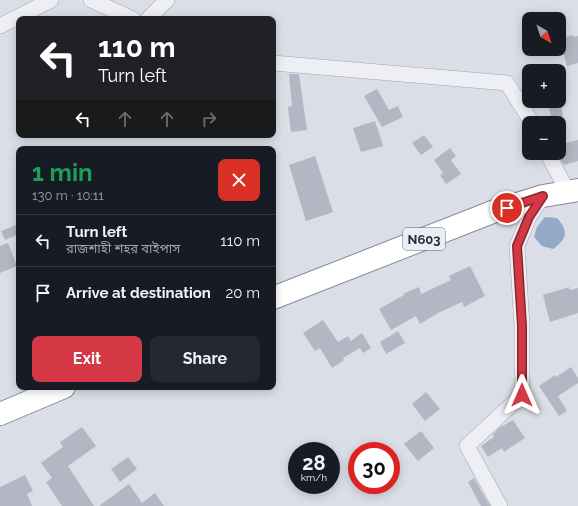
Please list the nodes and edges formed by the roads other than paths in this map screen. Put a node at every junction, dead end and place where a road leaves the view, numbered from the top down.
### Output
1 (51, 0) edge
2 (91, 0) edge
3 (167, 0) edge
4 (20, 16) edge
5 (126, 16) edge
6 (151, 16) edge
7 (16, 18) edge
8 (0, 26) edge
9 (276, 63) edge
10 (528, 116) edge
11 (552, 160) edge
12 (573, 191) edge
13 (543, 196) junction
14 (276, 297) edge
15 (56, 390) edge
16 (1, 411) edge
17 (500, 506) edge

1 - 4 street
2 - 5 street
3 - 6 street
7 - 8 street
9 - 10 street
11 - 12 street
12 - 13 highway, N603
13 - 14 highway, N603
13 - 17 street
15 - 16 highway

